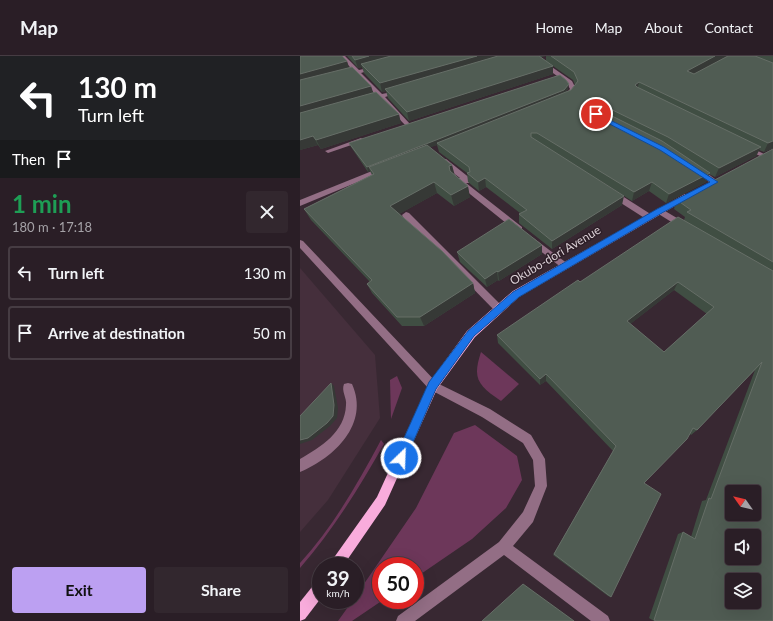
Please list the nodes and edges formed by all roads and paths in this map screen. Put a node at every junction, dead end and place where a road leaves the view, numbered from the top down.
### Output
1 (342, 56) edge
2 (532, 56) edge
3 (547, 58) dead end
4 (539, 61) junction
5 (379, 66) edge
6 (356, 72) junction
7 (560, 76) junction
8 (335, 78) edge
9 (553, 78) edge
10 (410, 88) edge
11 (380, 97) junction
12 (559, 100) edge
13 (366, 101) edge
14 (401, 127) edge
15 (372, 137) edge
16 (740, 144) edge
17 (328, 151) dead end
18 (773, 151) edge
19 (437, 156) edge
20 (764, 156) junction
21 (687, 164) edge
22 (750, 164) edge
23 (395, 165) edge
24 (456, 179) edge
25 (715, 182) edge
26 (606, 190) edge
27 (694, 193) edge
28 (300, 203) edge
29 (498, 204) dead end
30 (660, 211) junction
31 (406, 215) dead end
32 (649, 217) junction
33 (693, 232) edge
34 (300, 243) edge
35 (565, 266) junction
36 (499, 310) junction
37 (433, 386) junction
38 (348, 388) dead end
39 (300, 466) edge
40 (504, 547) junction
41 (342, 557) edge
42 (312, 598) edge
43 (300, 614) edge
44 (403, 621) edge
45 (603, 621) edge

1 - 6 street
2 - 4 street
3 - 4 street
4 - 7 street
5 - 6 street
6 - 8 street
6 - 11 street
7 - 9 street
7 - 12 street
10 - 11 street
11 - 13 street
11 - 14 street
15 - 17 street
16 - 20 street
18 - 20 main road
19 - 29 street
20 - 22 main road
21 - 25 street
23 - 28 street
24 - 35 street
26 - 32 street
27 - 30 main road, Okubo-dori Avenue
30 - 32 main road, Okubo-dori Avenue
30 - 33 street
31 - 36 street
32 - 35 main road, Okubo-dori Avenue
34 - 37 street
35 - 36 main road, Okubo-dori Avenue
36 - 37 main road, Okubo-dori Avenue
37 - 40 street
37 - 41 main road, Okubo-dori Avenue
38 - 39 street
40 - 44 street
40 - 45 street
42 - 43 main road

